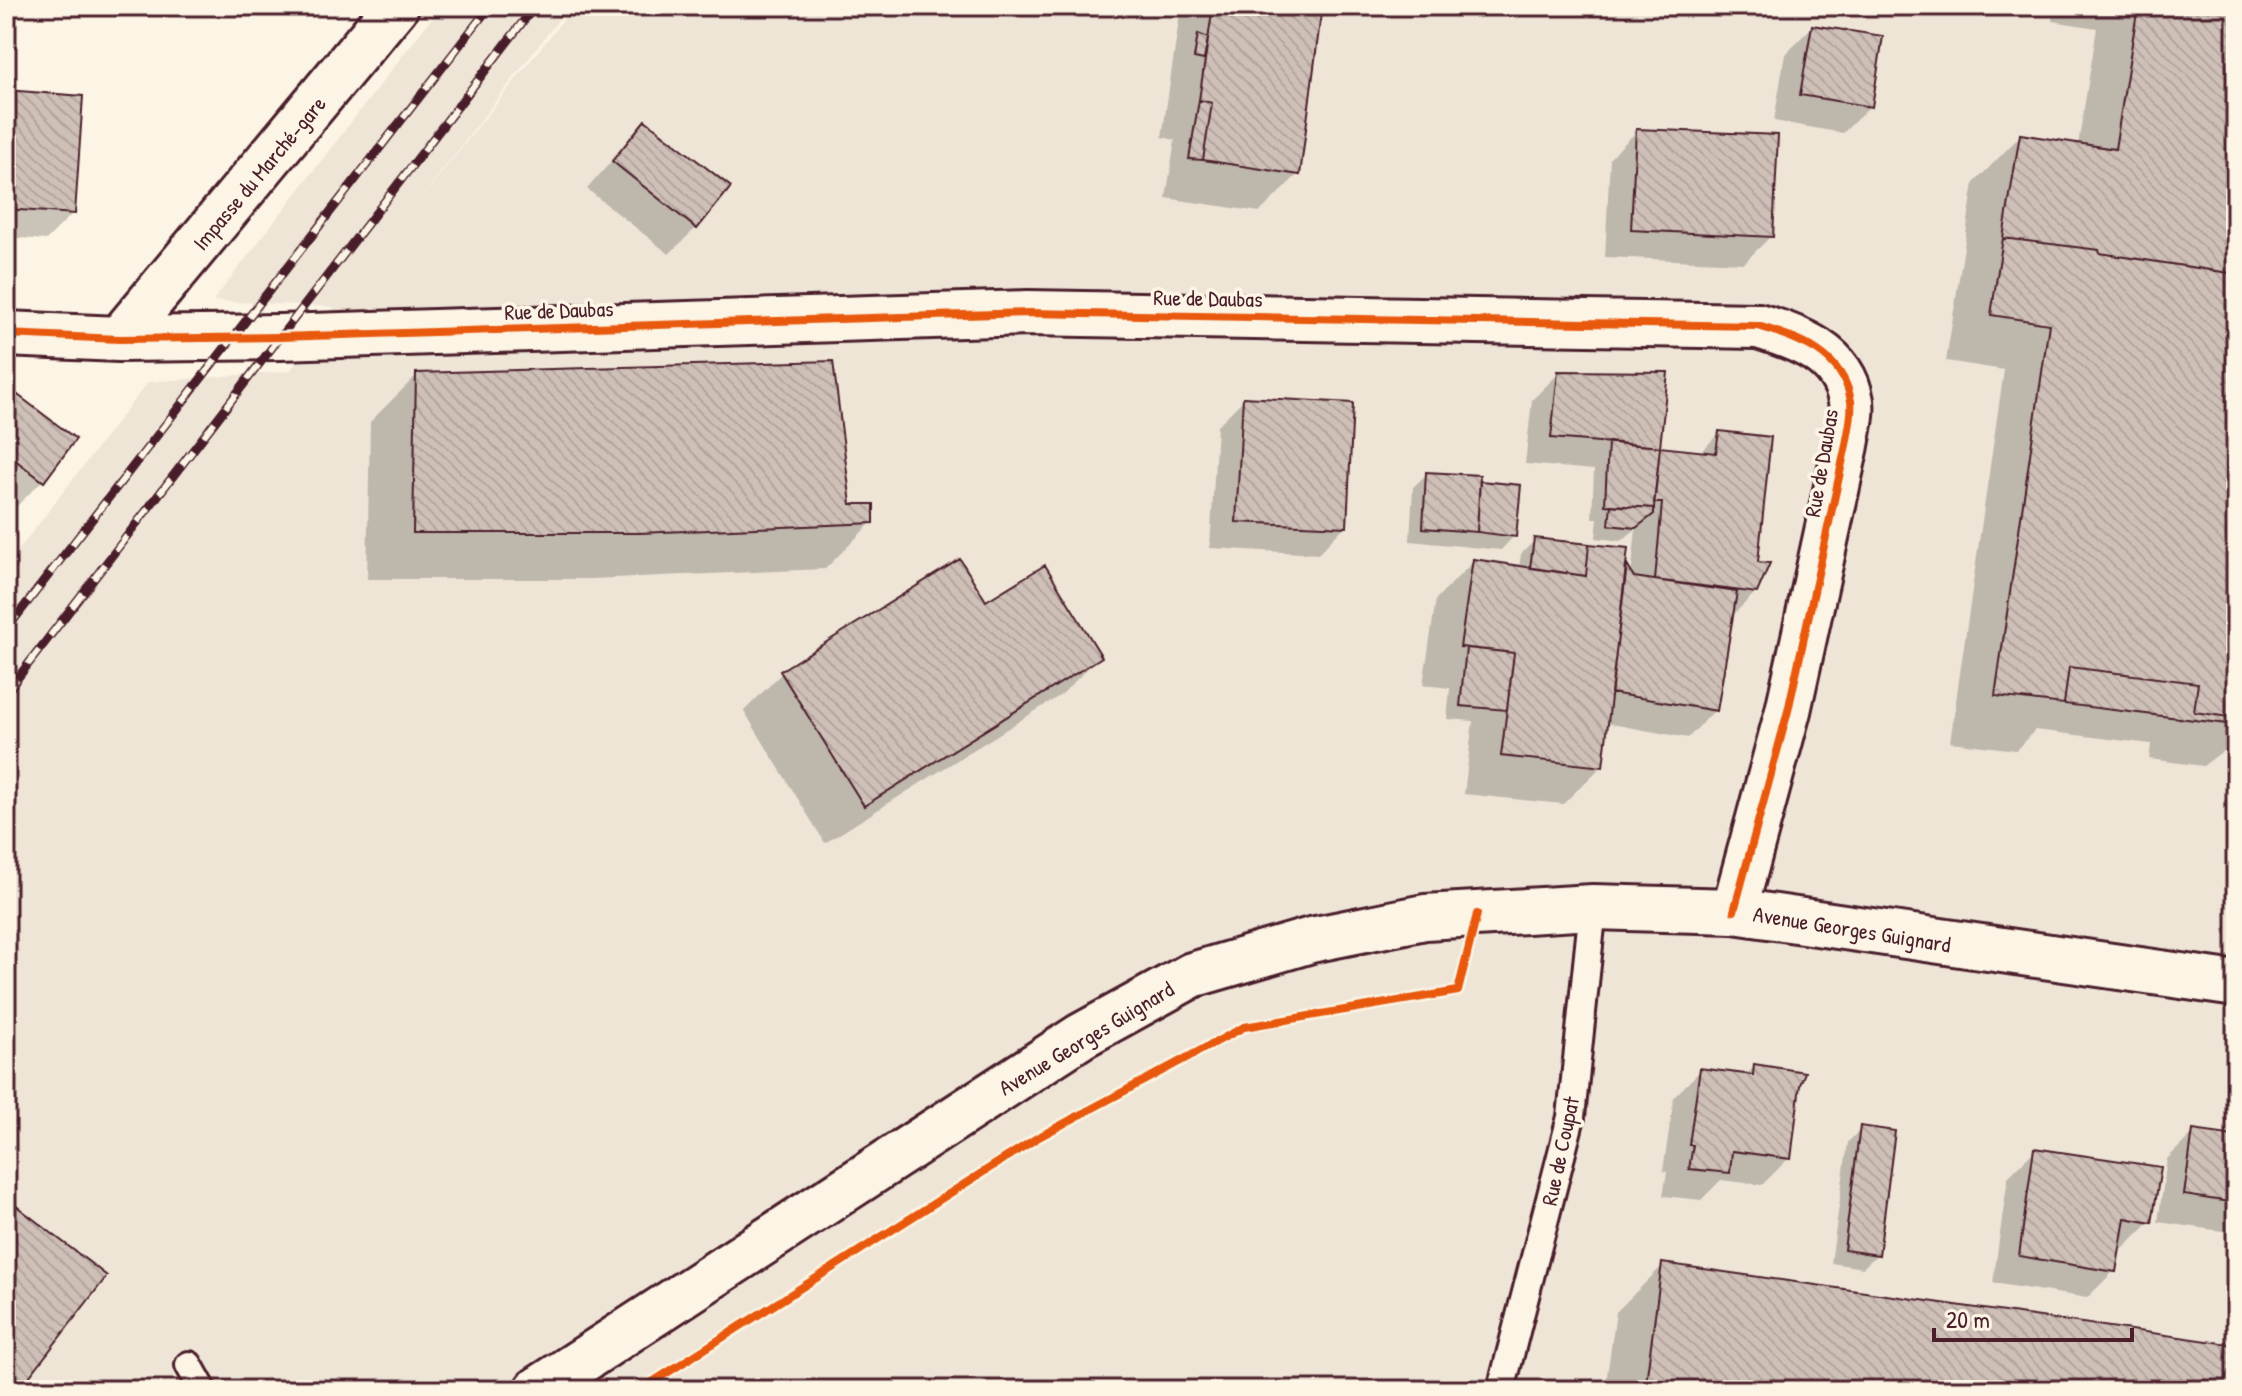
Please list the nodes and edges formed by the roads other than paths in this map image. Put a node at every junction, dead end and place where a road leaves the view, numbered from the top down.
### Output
1 (396, 6) edge
2 (6, 334) edge
3 (119, 339) junction
4 (1593, 907) junction
5 (1734, 911) junction
6 (2236, 984) edge
7 (189, 1365) dead end
8 (203, 1390) edge
9 (537, 1390) edge
10 (1501, 1390) edge

1 - 3 street, Impasse du Marché-gare
2 - 3 street, Rue de Daubas
3 - 5 street, Rue de Daubas
4 - 5 street, Avenue Georges Guignard
4 - 9 street, Avenue Georges Guignard
4 - 10 lane, Rue de Coupat
5 - 6 street, Avenue Georges Guignard
7 - 8 lane

